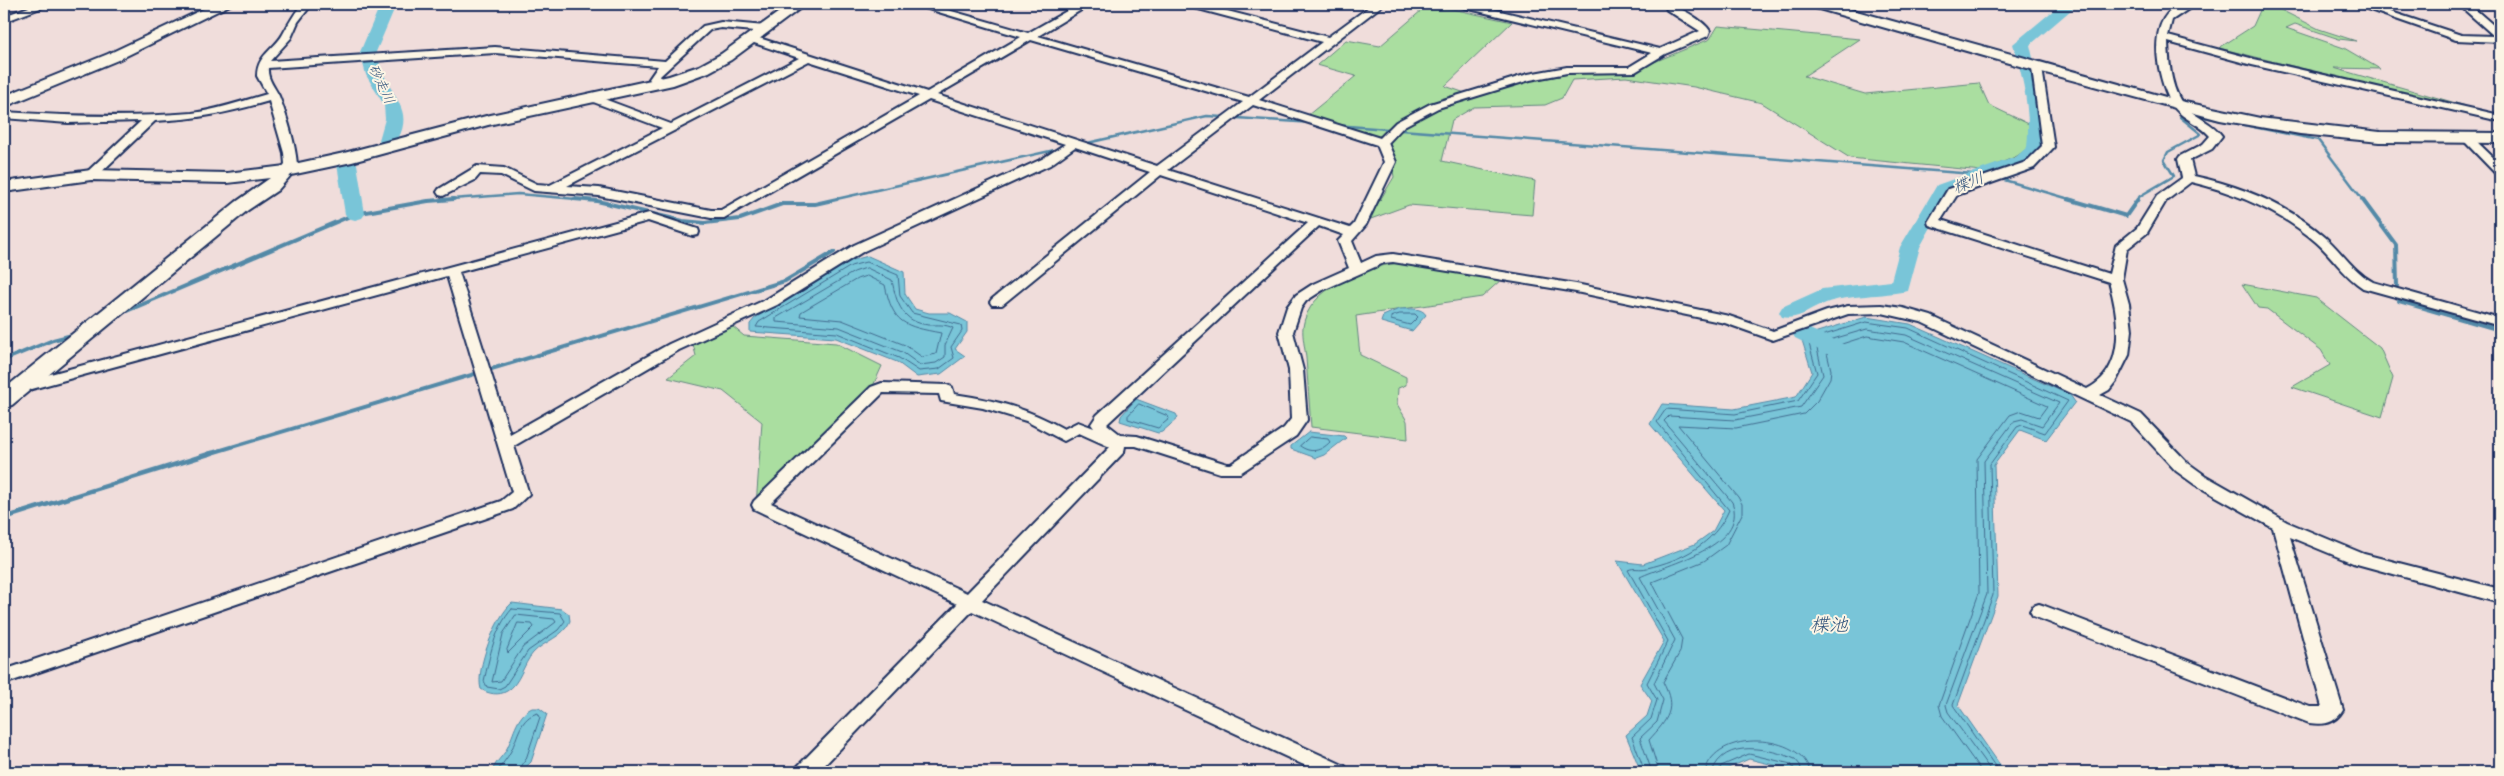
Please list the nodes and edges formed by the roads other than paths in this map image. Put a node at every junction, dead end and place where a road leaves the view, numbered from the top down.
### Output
1 (46, 4) edge
2 (225, 4) edge
3 (308, 4) edge
4 (799, 4) edge
5 (916, 4) edge
6 (1086, 4) edge
7 (1190, 4) edge
8 (1379, 4) edge
9 (1460, 4) edge
10 (1669, 4) edge
11 (1817, 4) edge
12 (2191, 4) edge
13 (2358, 4) edge
14 (2463, 4) edge
15 (4, 18) edge
16 (765, 29) junction
17 (1030, 36) junction
18 (2500, 37) edge
19 (2163, 38) junction
20 (752, 39) junction
21 (1330, 41) junction
22 (1661, 52) junction
23 (810, 57) junction
24 (667, 64) junction
25 (264, 65) junction
26 (2035, 67) junction
27 (659, 84) junction
28 (273, 96) junction
29 (928, 96) junction
30 (592, 98) junction
31 (1251, 101) junction
32 (4, 102) edge
33 (2179, 106) junction
34 (4, 115) edge
35 (152, 117) junction
36 (2500, 118) edge
37 (672, 128) junction
38 (2500, 138) edge
39 (2469, 140) junction
40 (1074, 143) junction
41 (1382, 143) junction
42 (1160, 170) junction
43 (285, 171) junction
44 (2500, 171) edge
45 (91, 175) junction
46 (2188, 178) junction
47 (4, 187) edge
48 (552, 189) junction
49 (443, 192) dead end
50 (1316, 222) junction
51 (693, 232) dead end
52 (1352, 233) junction
53 (452, 270) junction
54 (1357, 271) junction
55 (2115, 279) junction
56 (997, 302) dead end
57 (2500, 322) edge
58 (23, 383) junction
59 (2090, 394) junction
60 (4, 400) edge
61 (1116, 439) junction
62 (507, 443) junction
63 (2281, 526) junction
64 (2500, 596) edge
65 (970, 602) junction
66 (2039, 611) dead end
67 (4, 677) edge
68 (805, 772) edge
69 (1338, 772) edge

1 - 15 street
2 - 32 street
3 - 25 street
4 - 16 street
5 - 17 street
6 - 17 street
7 - 21 street
8 - 21 street
9 - 22 street
10 - 22 street
11 - 26 street
12 - 19 street
13 - 18 street
14 - 18 street
16 - 20 street
16 - 24 street
17 - 29 street
17 - 31 street
19 - 33 street
19 - 36 street
20 - 23 street
20 - 27 street
21 - 31 street
22 - 41 street
23 - 29 street
23 - 37 street
24 - 25 street
24 - 27 street
25 - 28 street
26 - 33 street
26 - 55 street
27 - 30 street
28 - 35 street
28 - 43 street
29 - 40 street
29 - 48 street
30 - 37 street
30 - 43 street
31 - 41 street
31 - 42 street
33 - 39 street
33 - 46 street
34 - 35 street
35 - 45 street
37 - 48 street
38 - 39 street
39 - 44 street
40 - 42 street
40 - 62 street
41 - 52 street
42 - 50 street
42 - 56 street
43 - 45 street
43 - 58 street
45 - 47 street
46 - 55 street
46 - 57 street
48 - 49 street
50 - 52 street
50 - 61 street
51 - 53 street
52 - 54 street
53 - 58 street
53 - 62 street
54 - 59 street
54 - 61 street
55 - 59 street
58 - 60 street
59 - 63 street
61 - 65 street
61 - 65 street
62 - 67 street
63 - 64 street
63 - 66 street
65 - 68 street
65 - 69 street

